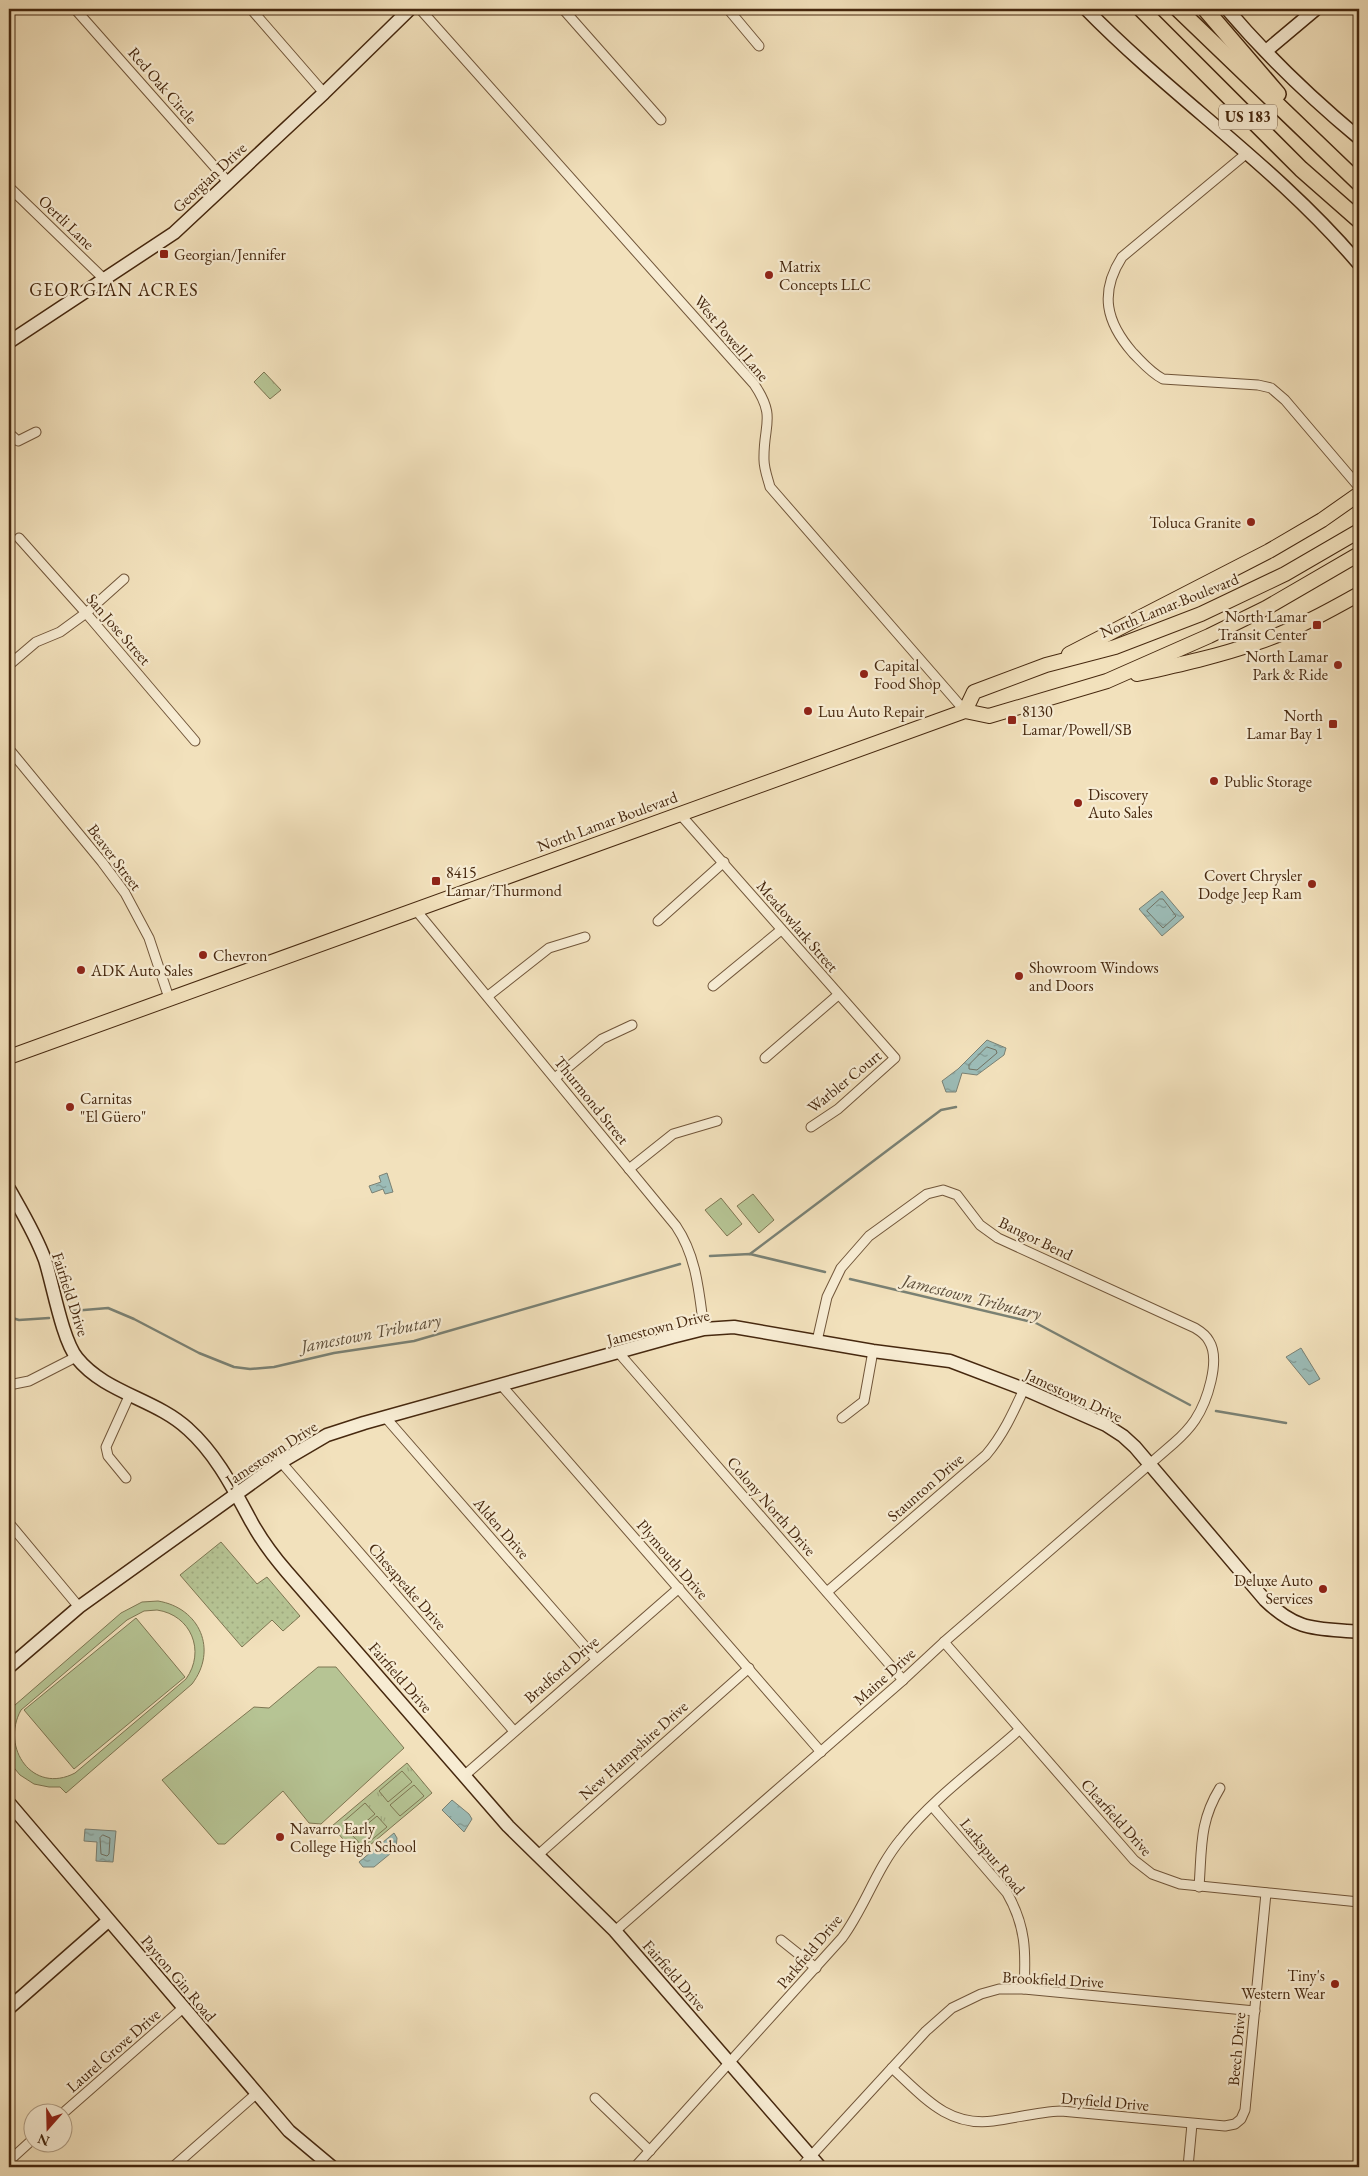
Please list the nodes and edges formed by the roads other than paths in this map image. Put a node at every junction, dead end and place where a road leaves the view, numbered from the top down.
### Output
1 (76, 9) edge
2 (251, 9) edge
3 (410, 9) edge
4 (420, 9) edge
5 (563, 9) edge
6 (728, 9) edge
7 (1086, 9) edge
8 (1141, 9) edge
9 (1178, 9) edge
10 (1205, 9) edge
11 (1227, 9) edge
12 (1316, 9) edge
13 (759, 46) dead end
14 (1266, 51) junction
15 (324, 93) junction
16 (661, 120) dead end
17 (1310, 135) junction
18 (1359, 138) edge
19 (1247, 154) junction
20 (228, 182) junction
21 (1359, 183) edge
22 (9, 186) edge
23 (1359, 220) edge
24 (1359, 264) edge
25 (104, 279) junction
26 (9, 342) edge
27 (36, 432) dead end
28 (9, 433) edge
29 (1359, 487) edge
30 (1359, 494) edge
31 (1359, 531) edge
32 (19, 538) dead end
33 (1359, 554) edge
34 (124, 579) dead end
35 (1359, 594) edge
36 (86, 613) junction
37 (9, 665) edge
38 (1046, 665) junction
39 (1107, 681) junction
40 (965, 711) junction
41 (195, 741) dead end
42 (9, 750) edge
43 (679, 813) junction
44 (724, 862) junction
45 (415, 909) junction
46 (658, 921) dead end
47 (781, 930) junction
48 (586, 937) dead end
49 (714, 986) dead end
50 (838, 995) junction
51 (488, 996) junction
52 (170, 998) junction
53 (632, 1025) dead end
54 (9, 1057) edge
55 (765, 1058) dead end
56 (896, 1058) joint
57 (555, 1078) junction
58 (717, 1121) dead end
59 (811, 1127) dead end
60 (629, 1169) junction
61 (9, 1189) edge
62 (704, 1329) junction
63 (816, 1341) junction
64 (873, 1351) junction
65 (618, 1352) junction
66 (76, 1357) junction
67 (9, 1385) edge
68 (502, 1386) junction
69 (1024, 1389) junction
70 (130, 1394) junction
71 (386, 1418) junction
72 (842, 1418) dead end
73 (1174, 1443) joint
74 (281, 1462) junction
75 (1151, 1466) junction
76 (126, 1478) dead end
77 (238, 1493) junction
78 (9, 1523) edge
79 (679, 1588) junction
80 (827, 1592) junction
81 (80, 1607) junction
82 (1359, 1632) edge
83 (944, 1642) junction
84 (596, 1659) junction
85 (9, 1667) edge
86 (749, 1668) junction
87 (903, 1680) junction
88 (513, 1730) junction
89 (1019, 1730) junction
90 (821, 1752) junction
91 (464, 1775) junction
92 (1220, 1788) dead end
93 (9, 1803) edge
94 (932, 1806) junction
95 (538, 1855) junction
96 (1199, 1887) junction
97 (1266, 1893) junction
98 (1359, 1902) edge
99 (108, 1921) junction
100 (615, 1932) junction
101 (781, 1940) dead end
102 (816, 1968) junction
103 (1024, 1989) junction
104 (9, 2008) edge
105 (184, 2008) junction
106 (1255, 2011) junction
107 (730, 2064) junction
108 (892, 2068) junction
109 (256, 2094) junction
110 (595, 2098) dead end
111 (72, 2105) edge
112 (1241, 2119) joint
113 (1192, 2124) junction
114 (22, 2149) edge
115 (650, 2151) junction
116 (811, 2157) junction
117 (9, 2161) edge
118 (173, 2167) edge
119 (332, 2167) edge
120 (635, 2167) edge
121 (801, 2167) edge
122 (820, 2167) edge
123 (1188, 2167) edge

1 - 20 street, Red Oak Circle
2 - 15 street
3 - 15 street, Georgian Drive
4 - 40 street, West Powell Lane
5 - 16 street
6 - 13 street
7 - 19 street
8 - 23 highway, US 183
9 - 17 highway, US 183
10 - 17 highway
11 - 14 street
12 - 14 street
14 - 18 street
15 - 20 street, Georgian Drive
17 - 21 highway, US 183
19 - 24 street
19 - 29 street
20 - 25 street, Georgian Drive
22 - 25 street, Oertli Lane
25 - 26 street, Georgian Drive
27 - 28 street
30 - 38 main road
31 - 38 main road, North Lamar Boulevard
32 - 36 street, San Jose Street
33 - 39 main road
34 - 36 street
35 - 39 main road
36 - 37 street
36 - 41 street, San Jose Street
38 - 40 main road, North Lamar Boulevard
39 - 40 main road
40 - 43 main road, North Lamar Boulevard
42 - 52 street, Beaver Street
43 - 44 street, Meadowlark Street
43 - 45 main road, North Lamar Boulevard
44 - 46 street
44 - 47 street, Meadowlark Street
45 - 51 street, Thurmond Street
45 - 52 main road, North Lamar Boulevard
47 - 49 street
47 - 50 street, Meadowlark Street
48 - 51 street
50 - 55 street
50 - 56 street, Meadowlark Street
51 - 57 street, Thurmond Street
52 - 54 main road, North Lamar Boulevard
53 - 57 street
56 - 59 street, Warbler Court
57 - 60 street, Thurmond Street
58 - 60 street
60 - 62 street, Thurmond Street
61 - 66 street, Fairfield Drive
62 - 63 street, Jamestown Drive
62 - 65 street, Jamestown Drive
63 - 64 street, Jamestown Drive
63 - 73 street, Bangor Bend
64 - 69 street, Jamestown Drive
64 - 72 street
65 - 68 street, Jamestown Drive
65 - 80 street, Colony North Drive
66 - 67 street
66 - 70 street, Fairfield Drive
68 - 71 street, Jamestown Drive
68 - 79 street, Plymouth Drive
69 - 75 street, Jamestown Drive
69 - 80 street, Staunton Drive
70 - 76 street
70 - 77 street, Fairfield Drive
71 - 74 street, Jamestown Drive
71 - 84 street, Alden Drive
73 - 75 street, Maine Drive
74 - 77 street, Jamestown Drive
74 - 88 street, Chesapeake Drive
75 - 82 street, Jamestown Drive
75 - 83 street, Maine Drive
77 - 81 street, Jamestown Drive
77 - 91 street, Fairfield Drive
78 - 81 street
79 - 84 street, Bradford Drive
79 - 86 street, Plymouth Drive
80 - 87 street, Colony North Drive
81 - 85 street, Jamestown Drive
83 - 87 street, Maine Drive
83 - 89 street, Clearfield Drive
84 - 88 street, Bradford Drive
86 - 90 street, Plymouth Drive
86 - 95 street, New Hampshire Drive
87 - 90 street, Maine Drive
88 - 91 street, Bradford Drive
89 - 94 street, Parkfield Drive
89 - 96 street, Clearfield Drive
90 - 100 street, Maine Drive
91 - 95 street, Fairfield Drive
92 - 96 street
93 - 99 street, Payton Gin Road
94 - 102 street, Parkfield Drive
94 - 103 street, Larkspur Road
95 - 100 street, Fairfield Drive
96 - 97 street, Clearfield Drive
97 - 98 street, Clearfield Drive
97 - 106 street, Beech Drive
99 - 104 street
99 - 105 street, Payton Gin Road
100 - 107 street, Fairfield Drive
101 - 102 street
102 - 107 street, Parkfield Drive
103 - 106 street, Brookfield Drive
103 - 108 street, Brookfield Drive
105 - 109 street, Payton Gin Road
105 - 111 street, Laurel Grove Drive
106 - 112 street, Beech Drive
107 - 115 street, Parkfield Drive
107 - 116 street, Fairfield Drive
108 - 113 street, Dryfield Drive
108 - 116 street, Brookfield Drive
109 - 118 street
109 - 119 street, Payton Gin Road
110 - 115 street
112 - 113 street, Dryfield Drive
113 - 123 street
114 - 117 street
115 - 120 street, Parkfield Drive
116 - 121 street, Brookfield Drive
116 - 122 street, Fairfield Drive

